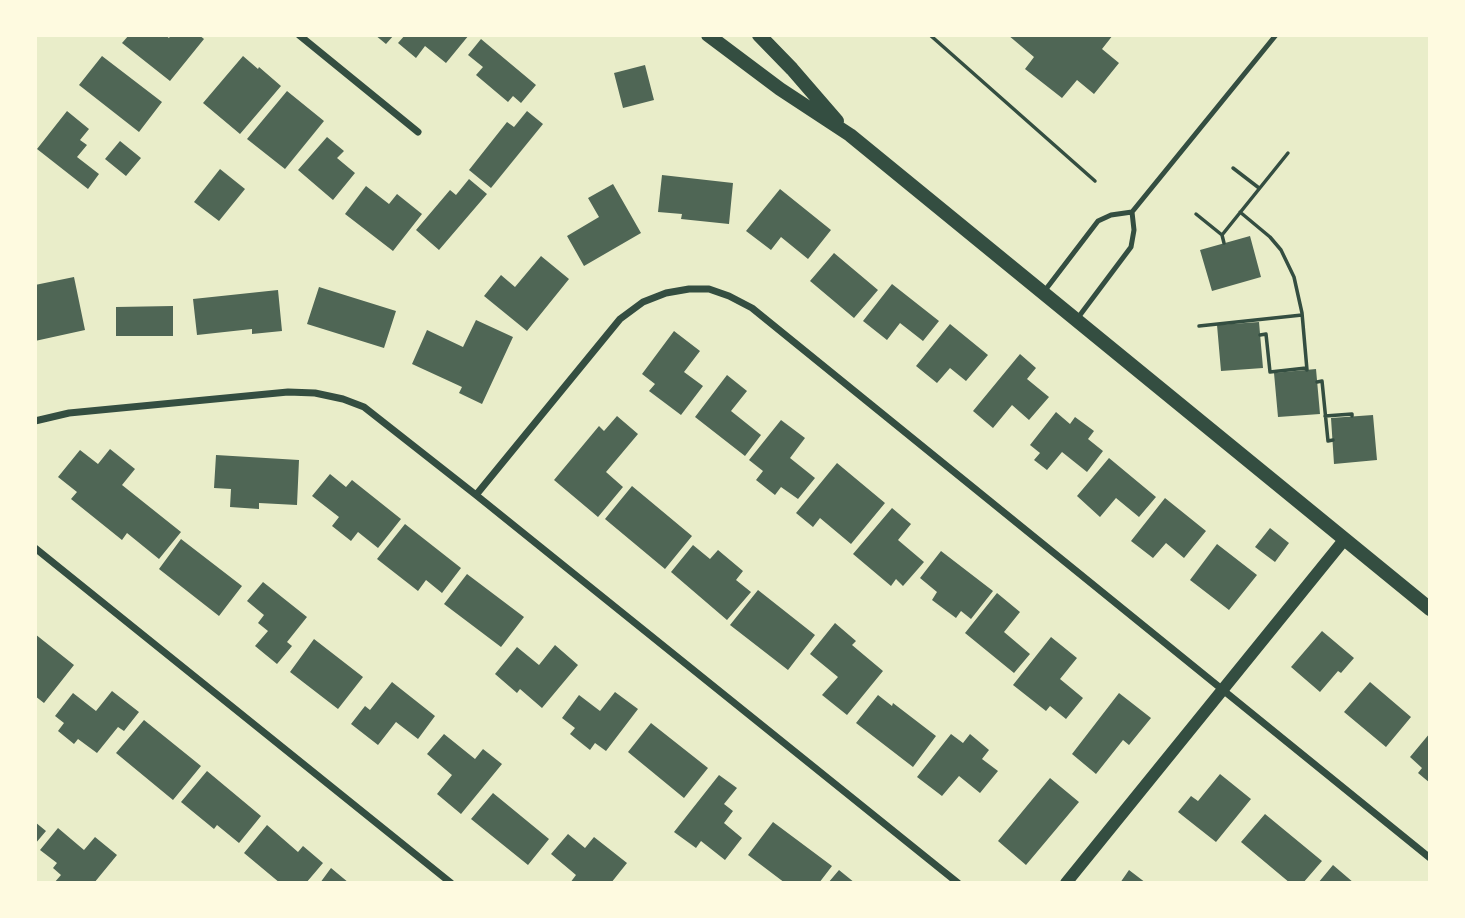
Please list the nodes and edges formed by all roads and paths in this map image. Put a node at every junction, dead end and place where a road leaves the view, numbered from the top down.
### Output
1 (299, 35) edge
2 (708, 35) edge
3 (759, 35) edge
4 (930, 35) edge
5 (1276, 35) edge
6 (418, 132) dead end
7 (849, 135) junction
8 (1288, 153) dead end
9 (1233, 168) dead end
10 (1094, 181) dead end
11 (1259, 188) junction
12 (1132, 212) junction
13 (1240, 212) junction
14 (1196, 214) dead end
15 (1222, 235) junction
16 (1224, 243) dead end
17 (1042, 293) junction
18 (1302, 315) junction
19 (1076, 320) junction
20 (1199, 326) dead end
21 (1260, 335) dead end
22 (1317, 382) dead end
23 (1325, 416) junction
24 (1352, 416) dead end
25 (35, 421) edge
26 (1333, 440) dead end
27 (476, 495) junction
28 (1344, 540) junction
29 (35, 548) edge
30 (1430, 610) edge
31 (1222, 691) junction
32 (1430, 858) edge
33 (451, 883) edge
34 (958, 883) edge
35 (1066, 883) edge

1 - 6 street
2 - 7 main road
3 - 7 main road
4 - 10 path
5 - 12 lane
7 - 17 main road
8 - 11 path
9 - 11 path
11 - 13 path
12 - 17 lane
12 - 19 lane
13 - 15 path
13 - 18 path
14 - 15 path
15 - 16 path
17 - 19 main road
18 - 20 path
18 - 21 path
19 - 28 main road
22 - 23 path
23 - 24 path
23 - 26 path
25 - 27 street
27 - 31 street
27 - 34 street
28 - 30 main road
28 - 31 street
29 - 33 street
31 - 32 street
31 - 35 street

